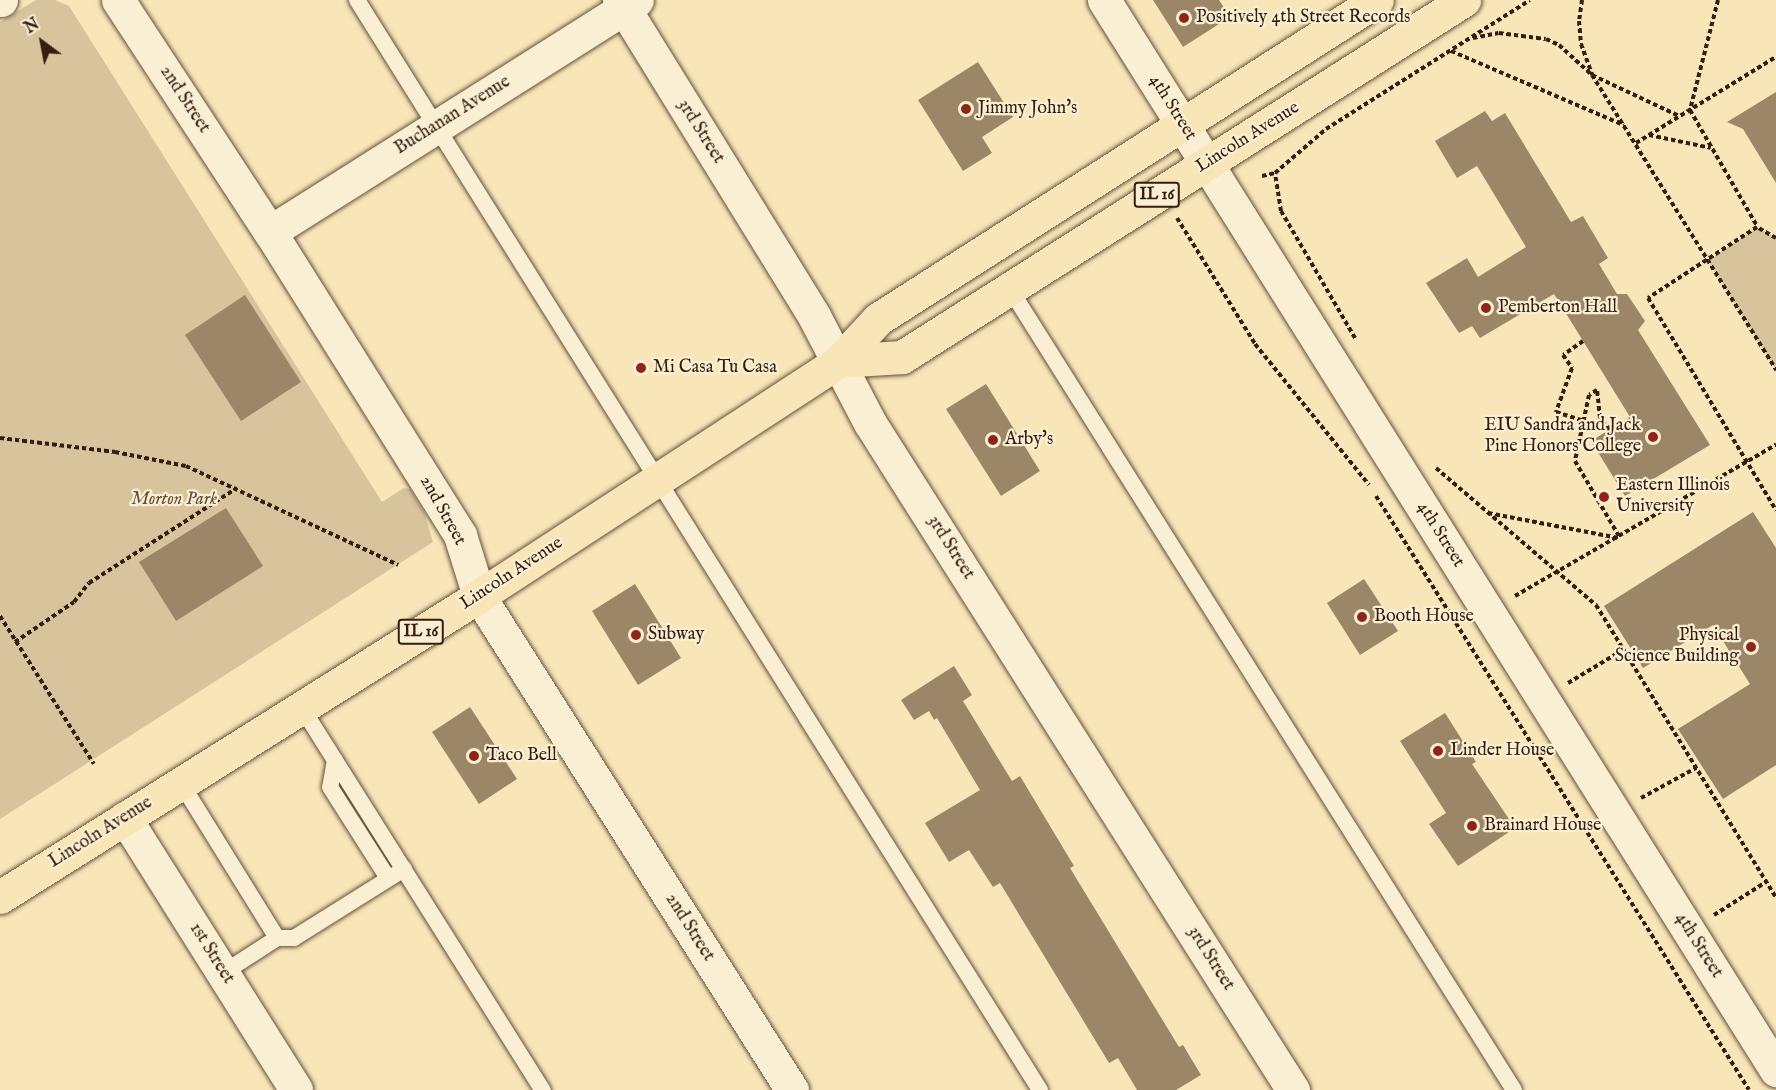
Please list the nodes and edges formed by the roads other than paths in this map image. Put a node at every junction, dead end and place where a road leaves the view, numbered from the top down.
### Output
1 (118, 0) edge
2 (357, 0) edge
3 (1104, 0) edge
4 (1377, 0) edge
5 (1464, 0) edge
6 (626, 3) edge
7 (1181, 123) junction
8 (437, 126) junction
9 (1206, 164) junction
10 (270, 232) junction
11 (1010, 288) junction
12 (839, 361) junction
13 (657, 480) junction
14 (479, 596) junction
15 (302, 708) junction
16 (335, 760) junction
17 (181, 783) junction
18 (125, 818) junction
19 (404, 869) junction
20 (387, 878) junction
21 (0, 897) edge
22 (277, 938) junction
23 (223, 973) junction
24 (1776, 1070) edge
25 (296, 1090) edge
26 (543, 1090) edge
27 (792, 1090) edge
28 (1040, 1090) edge
29 (1293, 1090) edge
30 (1514, 1090) edge

1 - 10 street, 2nd Street
2 - 8 lane
3 - 7 street, 4th Street
4 - 7 main road, Lincoln Avenue / IL 16
5 - 9 main road, Lincoln Avenue / IL 16
6 - 8 street, Buchanan Avenue
6 - 12 street, 3rd Street
7 - 9 street, 4th Street
7 - 12 main road, Lincoln Avenue / IL 16
8 - 10 street, Buchanan Avenue
8 - 13 lane
9 - 11 main road, Lincoln Avenue / IL 16
9 - 24 street, 4th Street
10 - 14 street, 2nd Street
11 - 12 main road, Lincoln Avenue / IL 16
11 - 30 lane
12 - 13 main road, Lincoln Avenue / IL 16
12 - 29 street, 3rd Street
13 - 14 main road, Lincoln Avenue / IL 16
13 - 28 lane
14 - 15 main road, Lincoln Avenue / IL 16
14 - 27 street, 2nd Street
15 - 16 lane
15 - 17 main road, Lincoln Avenue / IL 16
16 - 19 lane
16 - 20 lane
17 - 18 main road, Lincoln Avenue / IL 16
17 - 22 lane
18 - 21 main road, Lincoln Avenue / IL 16
18 - 23 street, 1st Street
19 - 20 lane
19 - 26 lane
20 - 22 lane
22 - 23 lane
23 - 25 street, 1st Street

